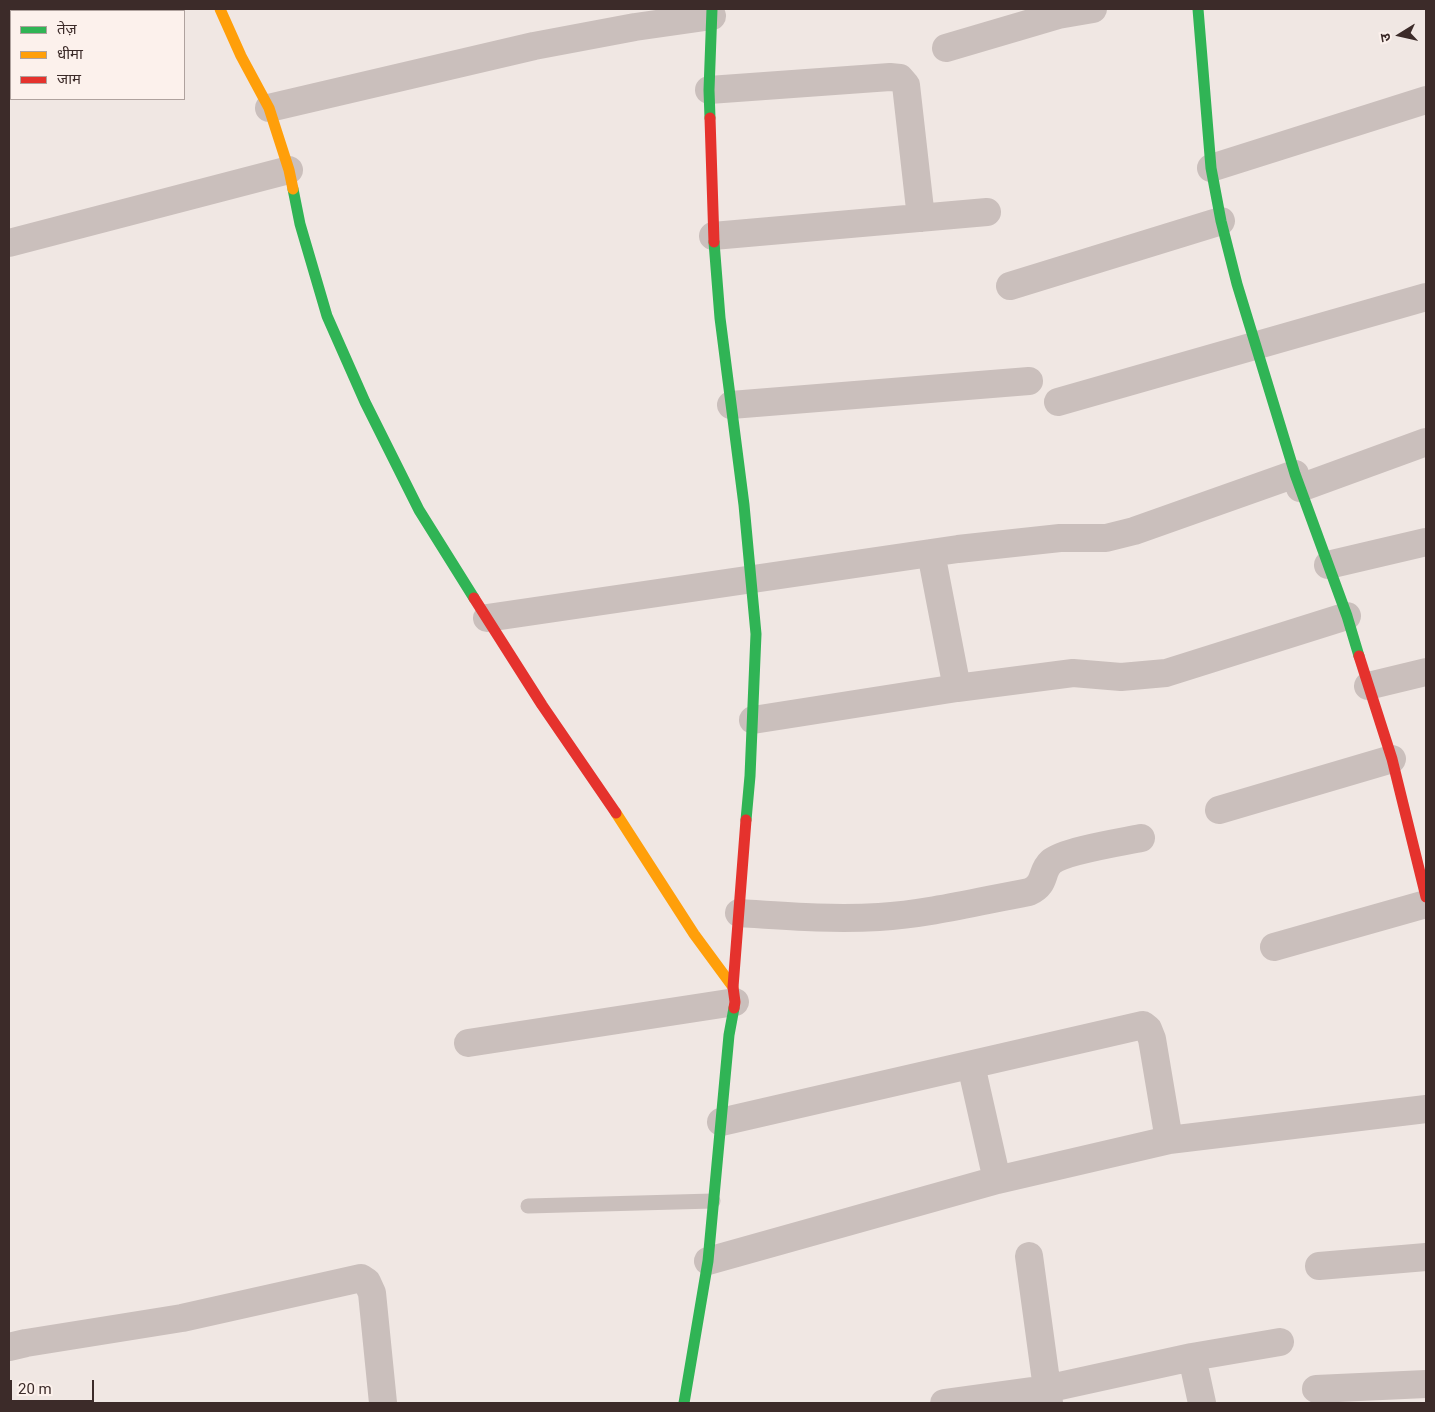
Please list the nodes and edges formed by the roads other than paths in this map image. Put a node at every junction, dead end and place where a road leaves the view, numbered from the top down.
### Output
1 (220, 9) edge
2 (1093, 9) edge
3 (1198, 9) edge
4 (712, 13) edge
5 (946, 48) dead end
6 (709, 90) junction
7 (1426, 100) edge
8 (269, 108) junction
9 (1211, 168) junction
10 (289, 170) junction
11 (987, 212) dead end
12 (921, 218) junction
13 (1222, 221) junction
14 (713, 236) junction
15 (9, 243) edge
16 (1010, 286) dead end
17 (1426, 297) edge
18 (1257, 346) junction
19 (1029, 381) dead end
20 (1058, 402) dead end
21 (731, 405) junction
22 (1426, 442) edge
23 (1297, 481) junction
24 (1426, 542) edge
25 (931, 553) junction
26 (1328, 565) junction
27 (752, 579) junction
28 (1347, 616) junction
29 (487, 618) junction
30 (1426, 672) edge
31 (1368, 686) junction
32 (957, 688) junction
33 (753, 720) junction
34 (1392, 759) junction
35 (1219, 810) dead end
36 (1141, 838) dead end
37 (1426, 897) edge
38 (1426, 904) edge
39 (739, 913) junction
40 (1274, 948) dead end
41 (734, 995) junction
42 (468, 1043) dead end
43 (971, 1066) junction
44 (1426, 1109) edge
45 (721, 1122) junction
46 (1169, 1140) junction
47 (997, 1180) junction
48 (714, 1201) junction
49 (528, 1206) dead end
50 (1029, 1256) dead end
51 (1426, 1257) edge
52 (708, 1261) junction
53 (1319, 1266) dead end
54 (1280, 1342) dead end
55 (9, 1348) edge
56 (1192, 1357) junction
57 (1426, 1384) edge
58 (1316, 1389) dead end
59 (1048, 1396) edge
60 (383, 1403) edge
61 (684, 1403) edge
62 (944, 1403) edge
63 (1202, 1403) edge

1 - 8 street
2 - 5 street
3 - 9 street
4 - 6 street
4 - 8 street
6 - 12 street
6 - 14 street
7 - 9 street
8 - 10 street
9 - 13 street
10 - 15 street
10 - 29 street
11 - 12 street
12 - 14 street
13 - 16 street
13 - 18 street
14 - 21 street
17 - 18 street
18 - 20 street
18 - 23 street
19 - 21 street
21 - 27 street
22 - 23 street
23 - 25 street
23 - 26 street
24 - 26 street
25 - 27 street
25 - 32 street
26 - 28 street
27 - 29 street
27 - 33 street
28 - 31 street
28 - 32 street
29 - 41 street
30 - 31 street
31 - 34 street
32 - 33 street
33 - 39 street
34 - 35 street
34 - 37 street
36 - 39 street
38 - 40 street
39 - 41 street
41 - 42 street
41 - 45 street
43 - 45 street
43 - 46 street
43 - 47 street
44 - 46 street
45 - 48 street
46 - 47 street
47 - 52 street
48 - 49 lane
48 - 52 street
50 - 59 street
51 - 53 street
52 - 61 street
54 - 56 street
55 - 60 street
56 - 59 street
56 - 63 street
57 - 58 street
59 - 62 street

